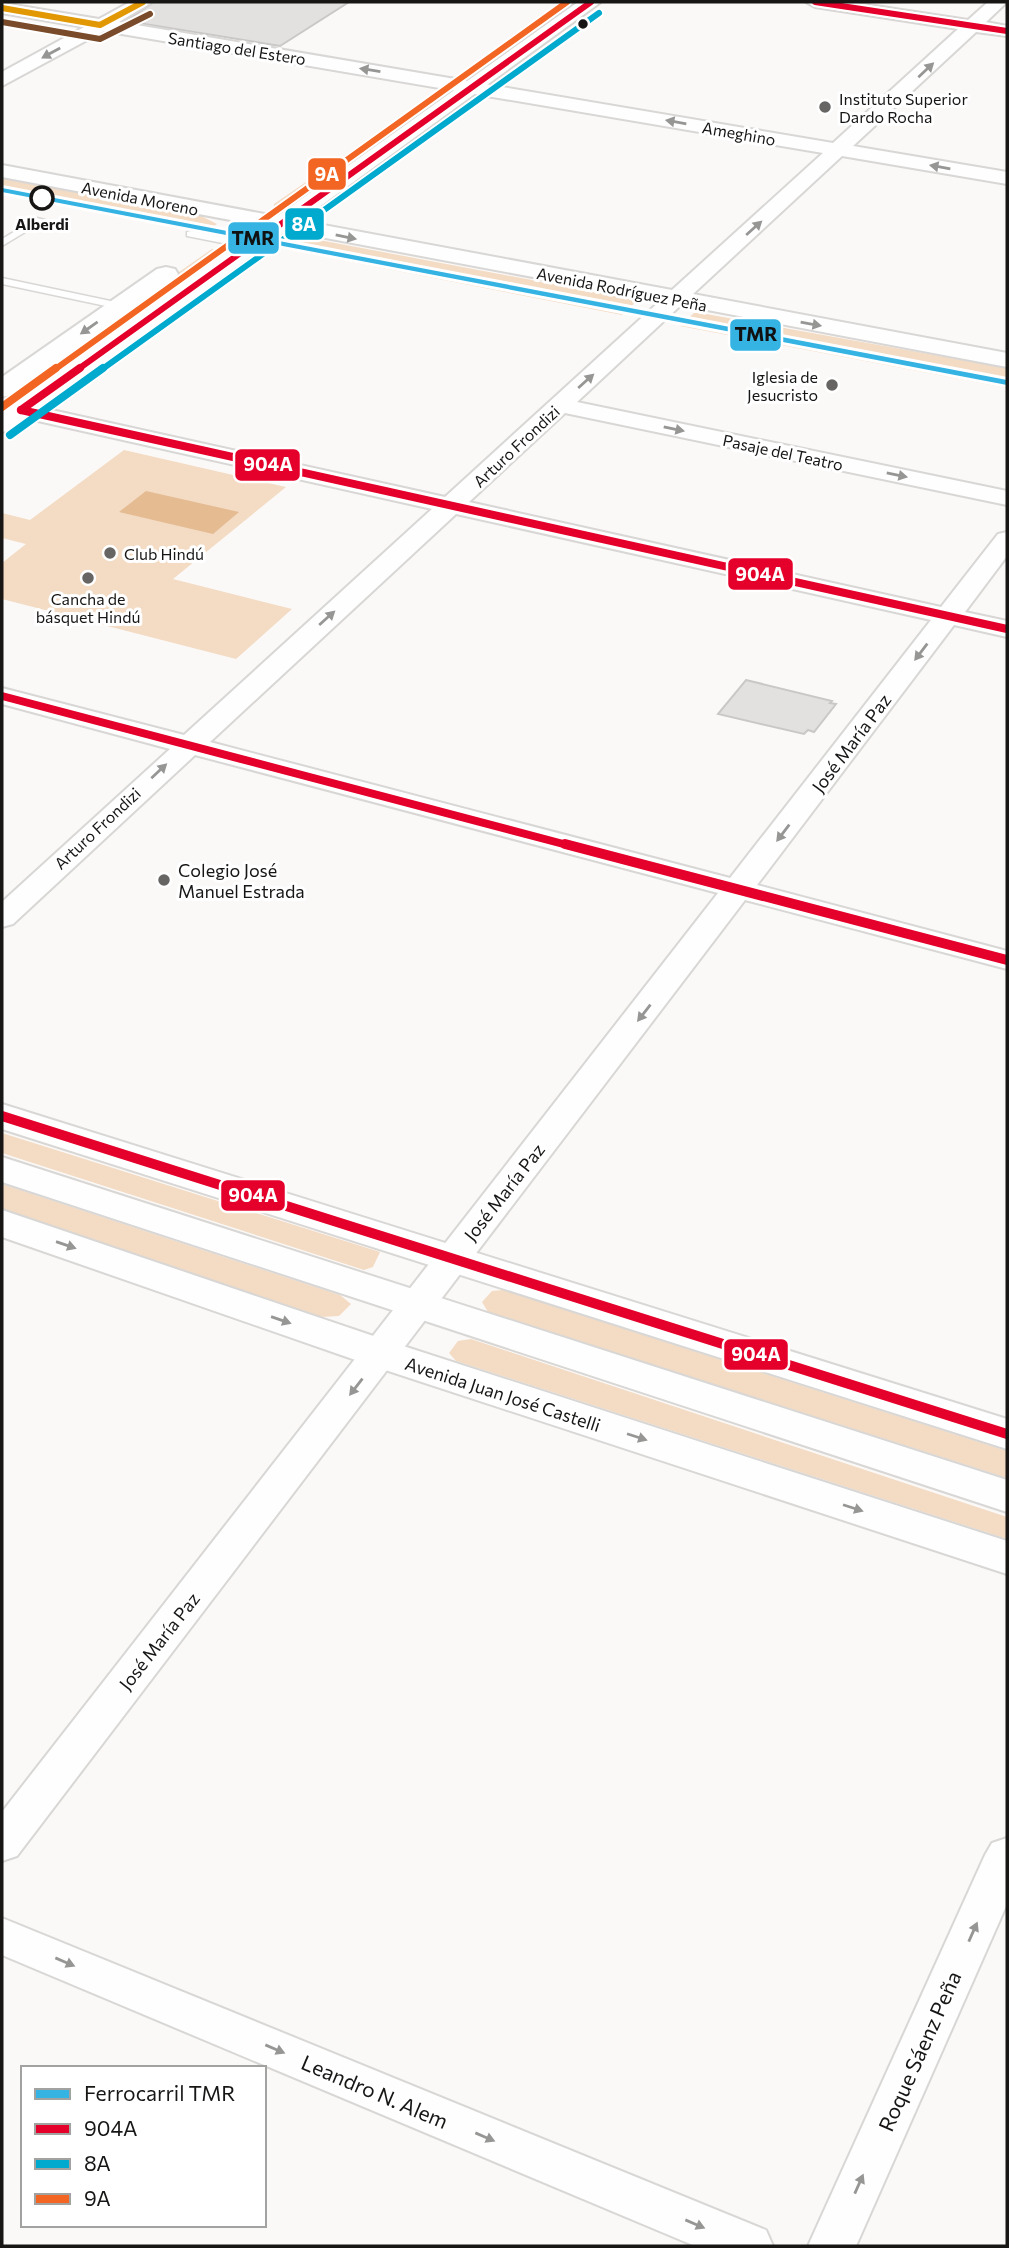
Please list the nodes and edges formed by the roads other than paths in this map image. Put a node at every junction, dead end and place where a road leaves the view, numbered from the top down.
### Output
1 (143, 2) edge
2 (551, 2) edge
3 (591, 2) edge
4 (815, 2) edge
5 (998, 2) edge
6 (2, 8) edge
7 (100, 25) junction
8 (972, 25) junction
9 (1007, 31) edge
10 (2, 80) edge
11 (438, 81) junction
12 (472, 87) junction
13 (841, 150) junction
14 (2, 171) edge
15 (1007, 178) edge
16 (244, 218) junction
17 (40, 220) dead end
18 (279, 225) junction
19 (204, 236) junction
20 (2, 243) edge
21 (248, 245) junction
22 (2, 281) edge
23 (675, 299) junction
24 (120, 306) junction
25 (1007, 360) edge
26 (2, 389) edge
27 (560, 405) junction
28 (8, 413) edge
29 (1007, 498) edge
30 (453, 504) junction
31 (1007, 539) edge
32 (948, 615) junction
33 (1007, 629) edge
34 (2, 696) edge
35 (187, 744) junction
36 (740, 888) junction
37 (2, 918) edge
38 (1007, 960) edge
39 (2, 1116) edge
40 (2, 1169) edge
41 (2, 1223) edge
42 (452, 1259) junction
43 (417, 1306) junction
44 (382, 1354) junction
45 (1007, 1434) edge
46 (1007, 1496) edge
47 (1007, 1558) edge
48 (2, 1844) edge
49 (1007, 1855) edge
50 (2, 1936) edge
51 (749, 2246) edge
52 (832, 2246) edge

1 - 7 street
2 - 11 main road
3 - 12 main road
4 - 8 street
5 - 8 street, Arturo Frondizi
6 - 7 street, Santiago del Estero
7 -> 10 street
11 -> 7 street, Santiago del Estero
8 - 9 street
13 -> 8 street, Arturo Frondizi
11 - 12 street, Santiago del Estero
11 - 16 main road
13 -> 12 street, Ameghino
12 - 18 main road
15 -> 13 street, Ameghino
23 -> 13 street, Arturo Frondizi
14 - 16 street, Avenida Moreno
16 - 18 street, Avenida Moreno
16 - 19 main road
17 - 20 lane
18 - 21 main road
18 -> 23 street, Avenida Rodríguez Peña
19 - 21 lane
19 - 24 main road
21 - 28 main road
22 - 24 lane
23 -> 25 street, Avenida Rodríguez Peña
27 -> 23 street, Arturo Frondizi
24 -> 26 main road
27 -> 29 street, Pasaje del Teatro
27 - 30 street, Arturo Frondizi
28 - 30 street
30 - 32 street
35 -> 30 street, Arturo Frondizi
31 - 32 street, José María Paz
32 - 33 street
32 -> 36 street, José María Paz
34 - 35 street
35 - 36 street
37 -> 35 street, Arturo Frondizi
36 - 38 street
36 -> 42 street, José María Paz
39 - 42 main road
40 - 43 main road
41 -> 44 main road, Avenida Juan José Castelli
42 - 43 street, José María Paz
42 - 45 main road
43 - 44 street, José María Paz
43 - 46 main road
44 -> 47 main road, Avenida Juan José Castelli
44 -> 48 street, José María Paz
52 -> 49 street, Roque Sáenz Peña
50 -> 51 street, Leandro N. Alem

